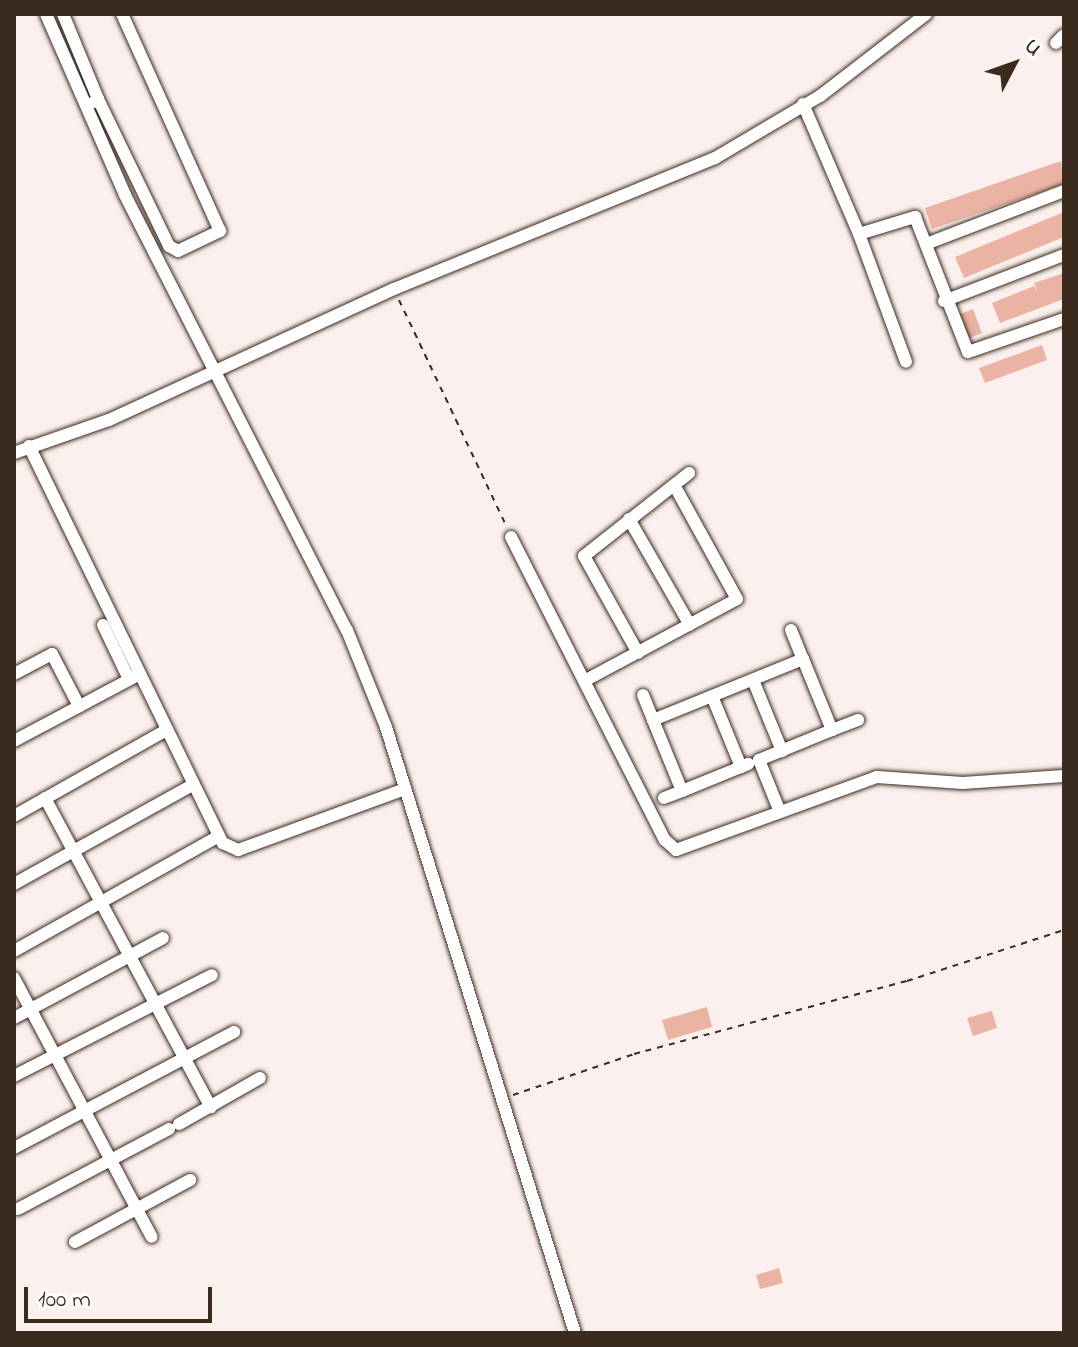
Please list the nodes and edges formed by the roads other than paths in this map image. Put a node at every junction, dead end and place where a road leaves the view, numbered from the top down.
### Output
1 (46, 14) edge
2 (63, 14) edge
3 (122, 14) edge
4 (926, 14) edge
5 (98, 99) junction
6 (803, 104) junction
7 (84, 107) junction
8 (1064, 191) edge
9 (859, 234) junction
10 (926, 244) junction
11 (1064, 255) edge
12 (944, 301) junction
13 (1064, 319) edge
14 (906, 362) dead end
15 (214, 372) junction
16 (29, 446) junction
17 (14, 453) edge
18 (689, 473) dead end
19 (674, 485) junction
20 (629, 519) junction
21 (511, 537) road end
22 (103, 625) dead end
23 (690, 625) junction
24 (791, 630) dead end
25 (638, 653) junction
26 (803, 659) junction
27 (14, 674) edge
28 (134, 677) junction
29 (586, 680) junction
30 (753, 680) junction
31 (643, 695) dead end
32 (712, 696) junction
33 (79, 706) junction
34 (653, 720) junction
35 (858, 720) dead end
36 (832, 730) junction
37 (165, 731) junction
38 (14, 741) edge
39 (782, 751) junction
40 (759, 760) junction
41 (741, 767) junction
42 (1064, 776) edge
43 (191, 786) junction
44 (405, 789) junction
45 (682, 791) junction
46 (45, 798) junction
47 (664, 798) dead end
48 (780, 812) junction
49 (14, 816) edge
50 (217, 837) junction
51 (73, 851) junction
52 (14, 884) edge
53 (100, 902) junction
54 (163, 938) dead end
55 (14, 951) edge
56 (131, 959) junction
57 (212, 975) dead end
58 (14, 978) edge
59 (156, 1004) junction
60 (31, 1010) junction
61 (14, 1018) edge
62 (234, 1032) dead end
63 (55, 1055) junction
64 (185, 1057) junction
65 (14, 1076) edge
66 (260, 1078) dead end
67 (211, 1107) junction
68 (84, 1109) junction
69 (14, 1148) edge
70 (111, 1159) junction
71 (190, 1180) dead end
72 (137, 1208) junction
73 (18, 1209) dead end
74 (152, 1237) dead end
75 (75, 1242) dead end
76 (575, 1333) edge

1 - 7 street
2 - 5 street
3 - 5 street
4 - 6 street
5 - 7 street
6 - 9 street
6 - 15 street
7 - 15 street
8 - 10 street
9 - 10 street
9 - 14 street
10 - 12 street
11 - 12 street
12 - 13 street
15 - 16 street
15 - 44 street
16 - 17 street
16 - 28 street
18 - 19 street
19 - 20 street
19 - 23 street
20 - 23 street
20 - 25 street
21 - 29 street
22 - 28 street
23 - 25 street
24 - 26 street
25 - 29 street
26 - 30 street
26 - 36 street
27 - 33 street
28 - 33 street
28 - 37 street
29 - 48 street
30 - 32 street
30 - 39 street
31 - 34 street
32 - 34 street
32 - 41 street
33 - 38 street
34 - 45 street
35 - 36 street
36 - 39 street
37 - 43 street
37 - 46 street
39 - 40 street
40 - 41 street
40 - 48 street
41 - 45 street
42 - 48 street
43 - 50 street
43 - 51 street
44 - 50 street
44 - 76 street
45 - 47 street
46 - 49 street
46 - 51 street
50 - 53 street
51 - 52 street
51 - 53 street
53 - 55 street
53 - 56 street
54 - 56 street
56 - 59 street
56 - 60 street
57 - 59 street
58 - 60 street
59 - 63 street
59 - 64 street
60 - 61 street
60 - 63 street
62 - 64 street
63 - 65 street
63 - 68 street
64 - 67 street
64 - 68 street
66 - 67 street
67 - 70 street
68 - 69 street
68 - 70 street
70 - 72 street
70 - 73 street
71 - 72 street
72 - 74 street
72 - 75 street

